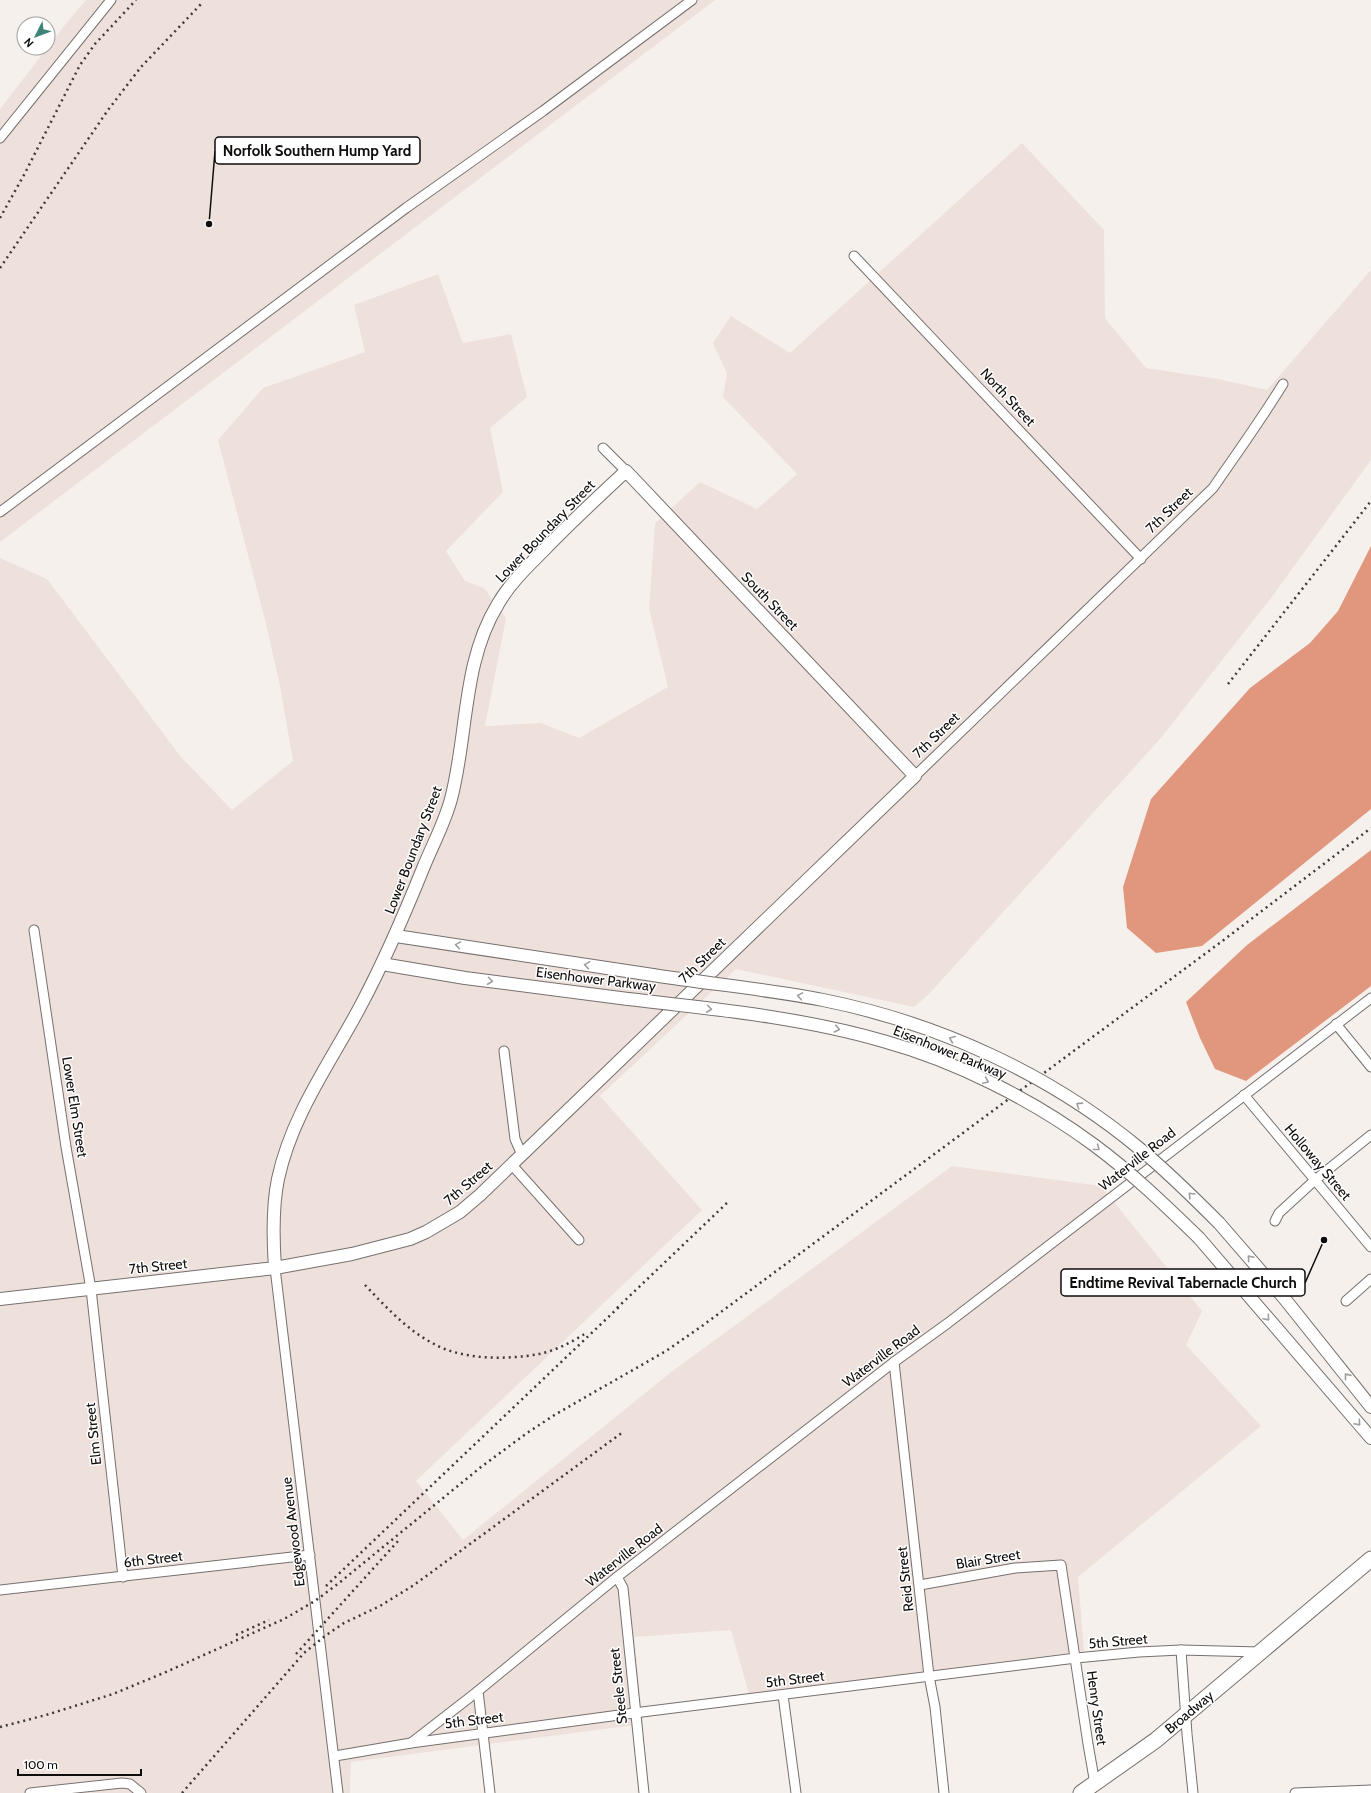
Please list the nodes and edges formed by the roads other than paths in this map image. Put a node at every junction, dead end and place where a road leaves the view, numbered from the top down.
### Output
1 (111, 0) edge
2 (692, 0) edge
3 (0, 138) edge
4 (854, 256) dead end
5 (1283, 384) dead end
6 (603, 448) dead end
7 (626, 471) junction
8 (0, 512) edge
9 (1140, 559) junction
10 (916, 776) junction
11 (34, 930) dead end
12 (396, 936) junction
13 (382, 964) junction
14 (1371, 998) edge
15 (1336, 1024) junction
16 (504, 1051) dead end
17 (1371, 1067) edge
18 (1244, 1095) junction
19 (1371, 1135) edge
20 (522, 1155) junction
21 (512, 1165) junction
22 (1315, 1180) junction
23 (1275, 1221) dead end
24 (579, 1240) dead end
25 (1371, 1247) edge
26 (275, 1268) junction
27 (1371, 1278) edge
28 (91, 1289) junction
29 (0, 1299) edge
30 (1346, 1301) dead end
31 (894, 1362) junction
32 (1371, 1407) edge
33 (1371, 1438) edge
34 (310, 1555) junction
35 (1371, 1559) edge
36 (1061, 1565) joint
37 (123, 1577) junction
38 (617, 1577) junction
39 (920, 1585) junction
40 (0, 1590) edge
41 (1181, 1650) junction
42 (1261, 1652) junction
43 (1076, 1658) junction
44 (929, 1676) junction
45 (478, 1691) junction
46 (783, 1695) junction
47 (634, 1713) junction
48 (1186, 1715) junction
49 (483, 1734) junction
50 (411, 1743) junction
51 (335, 1756) junction
52 (1095, 1784) junction
53 (1371, 1790) edge
54 (139, 1791) edge
55 (30, 1793) edge
56 (338, 1793) edge
57 (490, 1793) edge
58 (644, 1793) edge
59 (796, 1793) edge
60 (944, 1793) edge
61 (1080, 1793) edge
62 (1193, 1793) edge
63 (1295, 1793) edge
64 (1306, 1793) edge

1 - 3 street
2 - 8 street
4 - 9 street, North Street
5 - 9 street, 7th Street
6 - 7 street, South Street
7 - 10 street, South Street
7 - 12 street, Lower Boundary Street
9 - 10 street, 7th Street
10 - 20 street, 7th Street
11 - 28 street, Lower Elm Street
12 - 13 street, Lower Boundary Street
32 -> 12 street, Eisenhower Parkway, bridge
13 - 26 street, Lower Boundary Street
13 -> 33 street, Eisenhower Parkway, bridge
14 - 15 street, Waterville Road
15 - 17 street
15 - 18 street, Waterville Road
16 - 20 street
18 - 22 street, Holloway Street
18 - 31 street, Waterville Road
19 - 22 street
20 - 21 street, 7th Street
21 - 24 street
21 - 26 street, 7th Street
22 - 23 street
22 - 25 street, Holloway Street
26 - 28 street, 7th Street
26 - 34 street, Edgewood Avenue
27 - 30 street
28 - 29 street, 7th Street
28 - 37 street, Elm Street
31 - 38 street, Waterville Road
31 - 39 street, Reid Street
34 - 37 street, 6th Street
34 - 51 street, Edgewood Avenue
35 - 42 main road, Broadway
36 - 39 street, Blair Street
36 - 43 street, Henry Street
37 - 40 street, 6th Street
38 - 45 street, Waterville Road
38 - 47 street, Steele Street
39 - 44 street, Reid Street
41 - 42 street, 5th Street
41 - 43 street, 5th Street
41 - 48 street
42 - 48 main road, Broadway
43 - 44 street, 5th Street
43 - 52 street, Henry Street
44 - 46 street, 5th Street
44 - 60 street, Reid Street
45 - 49 street
45 - 50 street, Waterville Road
46 - 47 street, 5th Street
46 - 59 street
47 - 49 street, 5th Street
47 - 58 street, Steele Street
48 - 52 main road, Broadway
48 - 62 street
49 - 50 street, 5th Street
49 - 57 street
50 - 51 street, 5th Street
51 - 56 street, Edgewood Avenue
52 - 61 main road, Broadway
53 - 64 street
54 - 55 street
63 - 64 street

